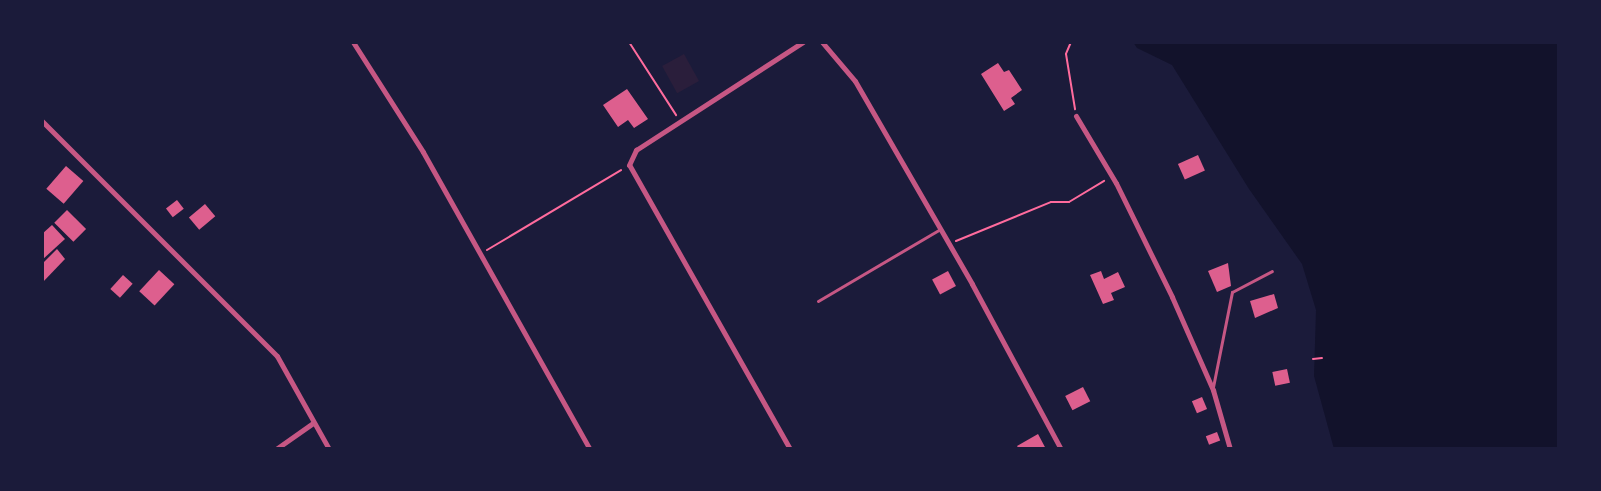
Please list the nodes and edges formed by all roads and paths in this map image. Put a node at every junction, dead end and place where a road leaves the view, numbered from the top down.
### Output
1 (353, 42) edge
2 (629, 42) edge
3 (803, 42) edge
4 (822, 42) edge
5 (1071, 42) edge
6 (1076, 116) joint
7 (42, 121) edge
8 (680, 122) junction
9 (629, 165) junction
10 (1112, 176) junction
11 (941, 229) junction
12 (949, 244) junction
13 (480, 254) junction
14 (1272, 271) dead end
15 (818, 301) dead end
16 (1322, 358) dead end
17 (1313, 359) dead end
18 (1213, 390) junction
19 (313, 423) junction
20 (276, 449) edge
21 (329, 449) edge
22 (590, 449) edge
23 (790, 449) edge
24 (1061, 449) edge
25 (1230, 449) edge

1 - 13 street
2 - 8 path
3 - 8 street
4 - 11 street
5 - 6 path
6 - 10 street
7 - 19 street
8 - 9 street
9 - 13 path
9 - 23 street
10 - 12 path
10 - 18 street
11 - 12 street
11 - 15 lane
12 - 24 street
13 - 22 street
14 - 18 lane
16 - 17 path
18 - 25 street
19 - 20 street
19 - 21 street

